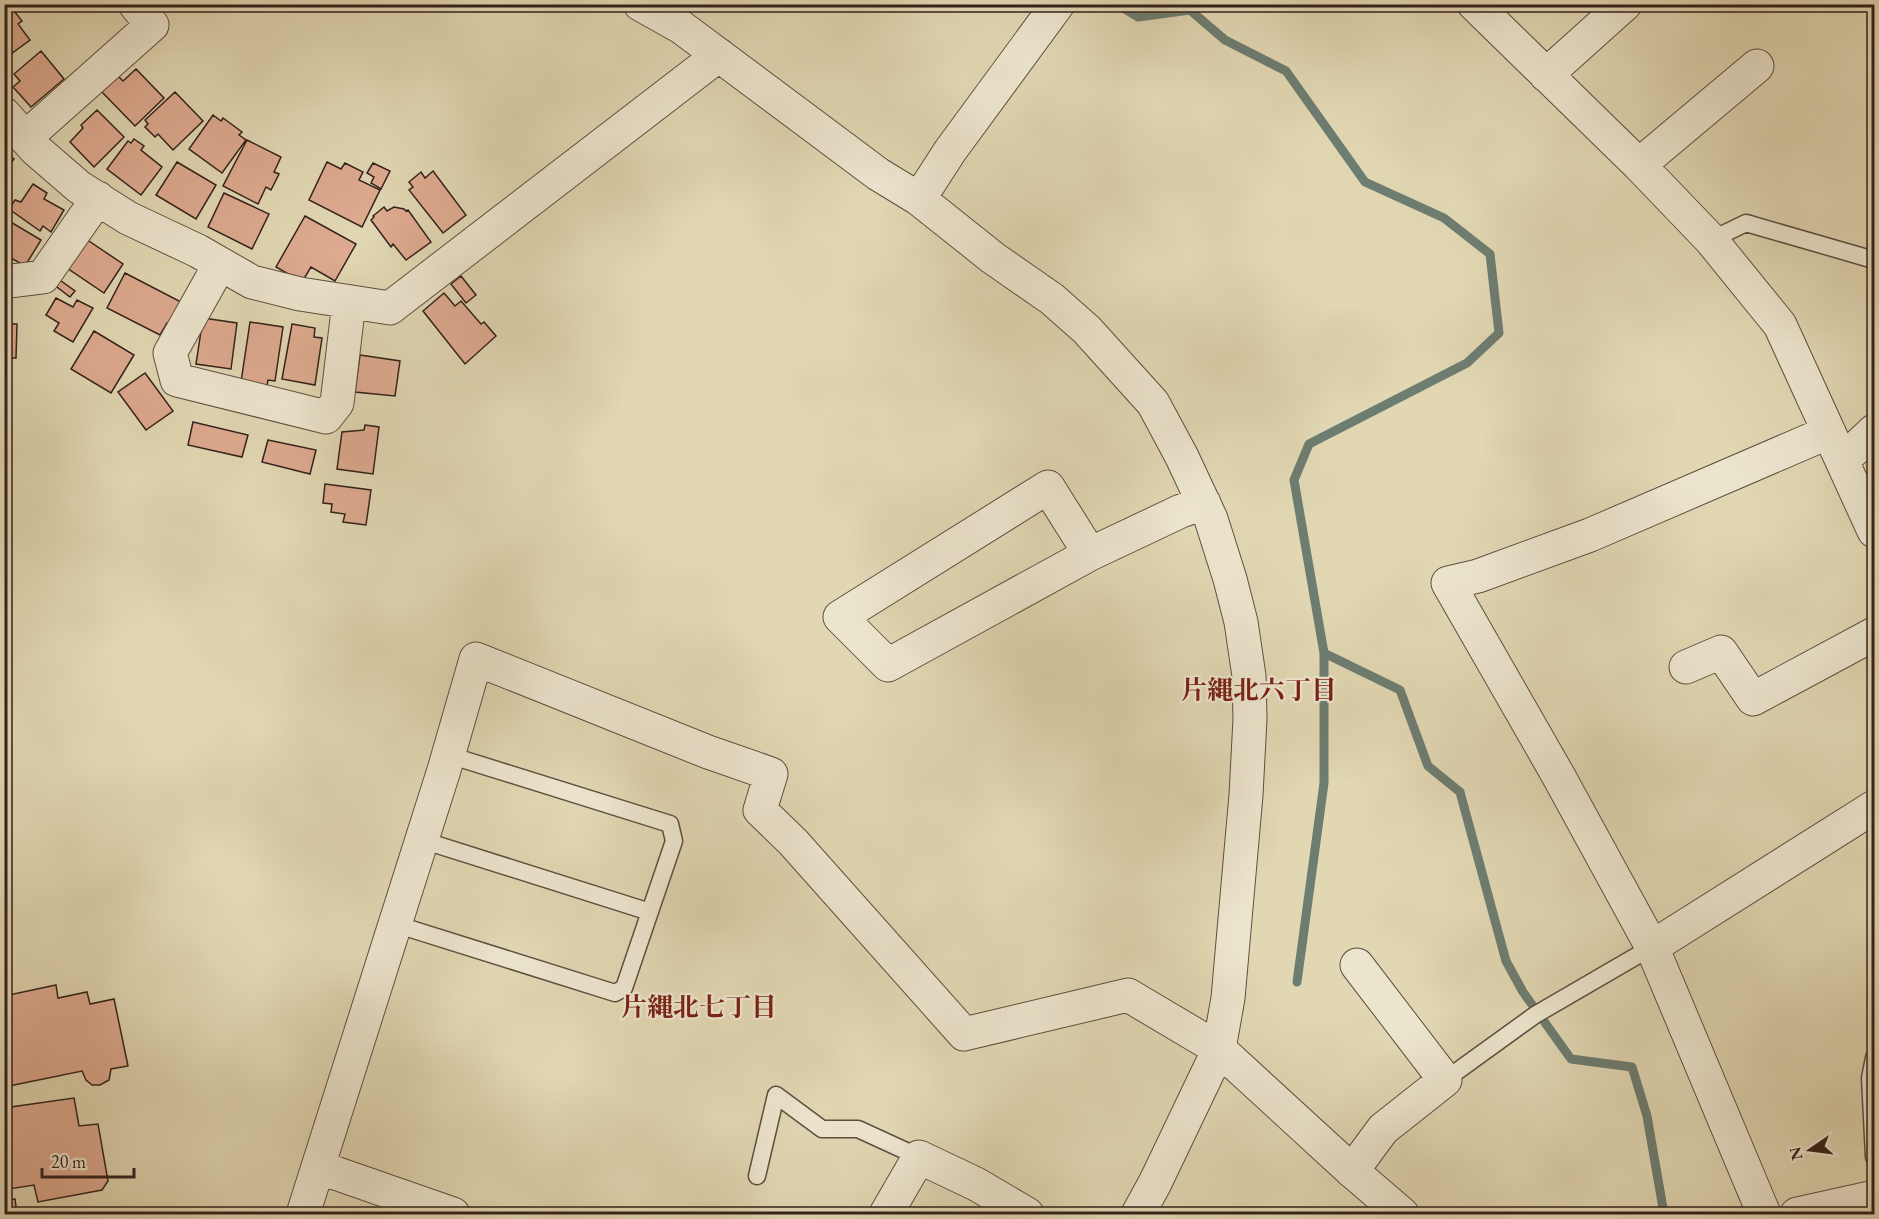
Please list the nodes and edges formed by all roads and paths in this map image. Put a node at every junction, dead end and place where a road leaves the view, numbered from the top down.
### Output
1 (135, 4) edge
2 (640, 4) edge
3 (1058, 4) edge
4 (1474, 4) edge
5 (1625, 4) edge
6 (719, 55) junction
7 (1757, 66) dead end
8 (1546, 75) junction
9 (15, 126) edge
10 (1639, 165) junction
11 (98, 198) junction
12 (919, 199) junction
13 (1711, 240) junction
14 (1875, 260) edge
15 (220, 264) junction
16 (4, 280) edge
17 (349, 302) junction
18 (1875, 431) edge
19 (1836, 446) junction
20 (1204, 503) junction
21 (1875, 531) edge
22 (1090, 554) junction
23 (1875, 634) edge
24 (1686, 667) dead end
25 (449, 755) junction
26 (1875, 807) edge
27 (422, 840) junction
28 (650, 912) junction
29 (395, 924) junction
30 (1652, 947) junction
31 (1357, 965) dead end
32 (1219, 1049) junction
33 (1875, 1058) edge
34 (1445, 1080) junction
35 (919, 1156) junction
36 (1875, 1157) edge
37 (318, 1167) junction
38 (1352, 1172) junction
39 (757, 1176) dead end
40 (1875, 1197) edge
41 (303, 1215) edge
42 (453, 1215) edge
43 (886, 1215) edge
44 (1027, 1215) edge
45 (1138, 1215) edge
46 (1402, 1215) edge
47 (1764, 1215) edge
48 (1797, 1215) edge

1 - 9 street
2 - 6 street
3 - 12 street
4 - 8 street
5 - 8 street
6 - 12 street
6 - 17 street
7 - 10 street
8 - 10 street
9 - 11 street
10 - 13 street
11 - 15 street
11 - 16 street
12 - 20 street
13 - 14 lane
13 - 19 street
15 - 17 street
15 - 17 street
18 - 19 street
19 - 21 street
19 - 30 street
20 - 22 street
20 - 32 street
22 - 22 street
23 - 24 street
25 - 27 street
25 - 28 lane
25 - 32 street
26 - 30 street
27 - 28 lane
27 - 29 street
28 - 29 lane
29 - 37 street
30 - 34 lane
30 - 47 street
31 - 34 street
32 - 38 street
32 - 45 street
33 - 36 lane
34 - 38 street
35 - 39 lane
35 - 43 street
35 - 44 street
37 - 41 street
37 - 42 street
38 - 46 street
40 - 48 street

